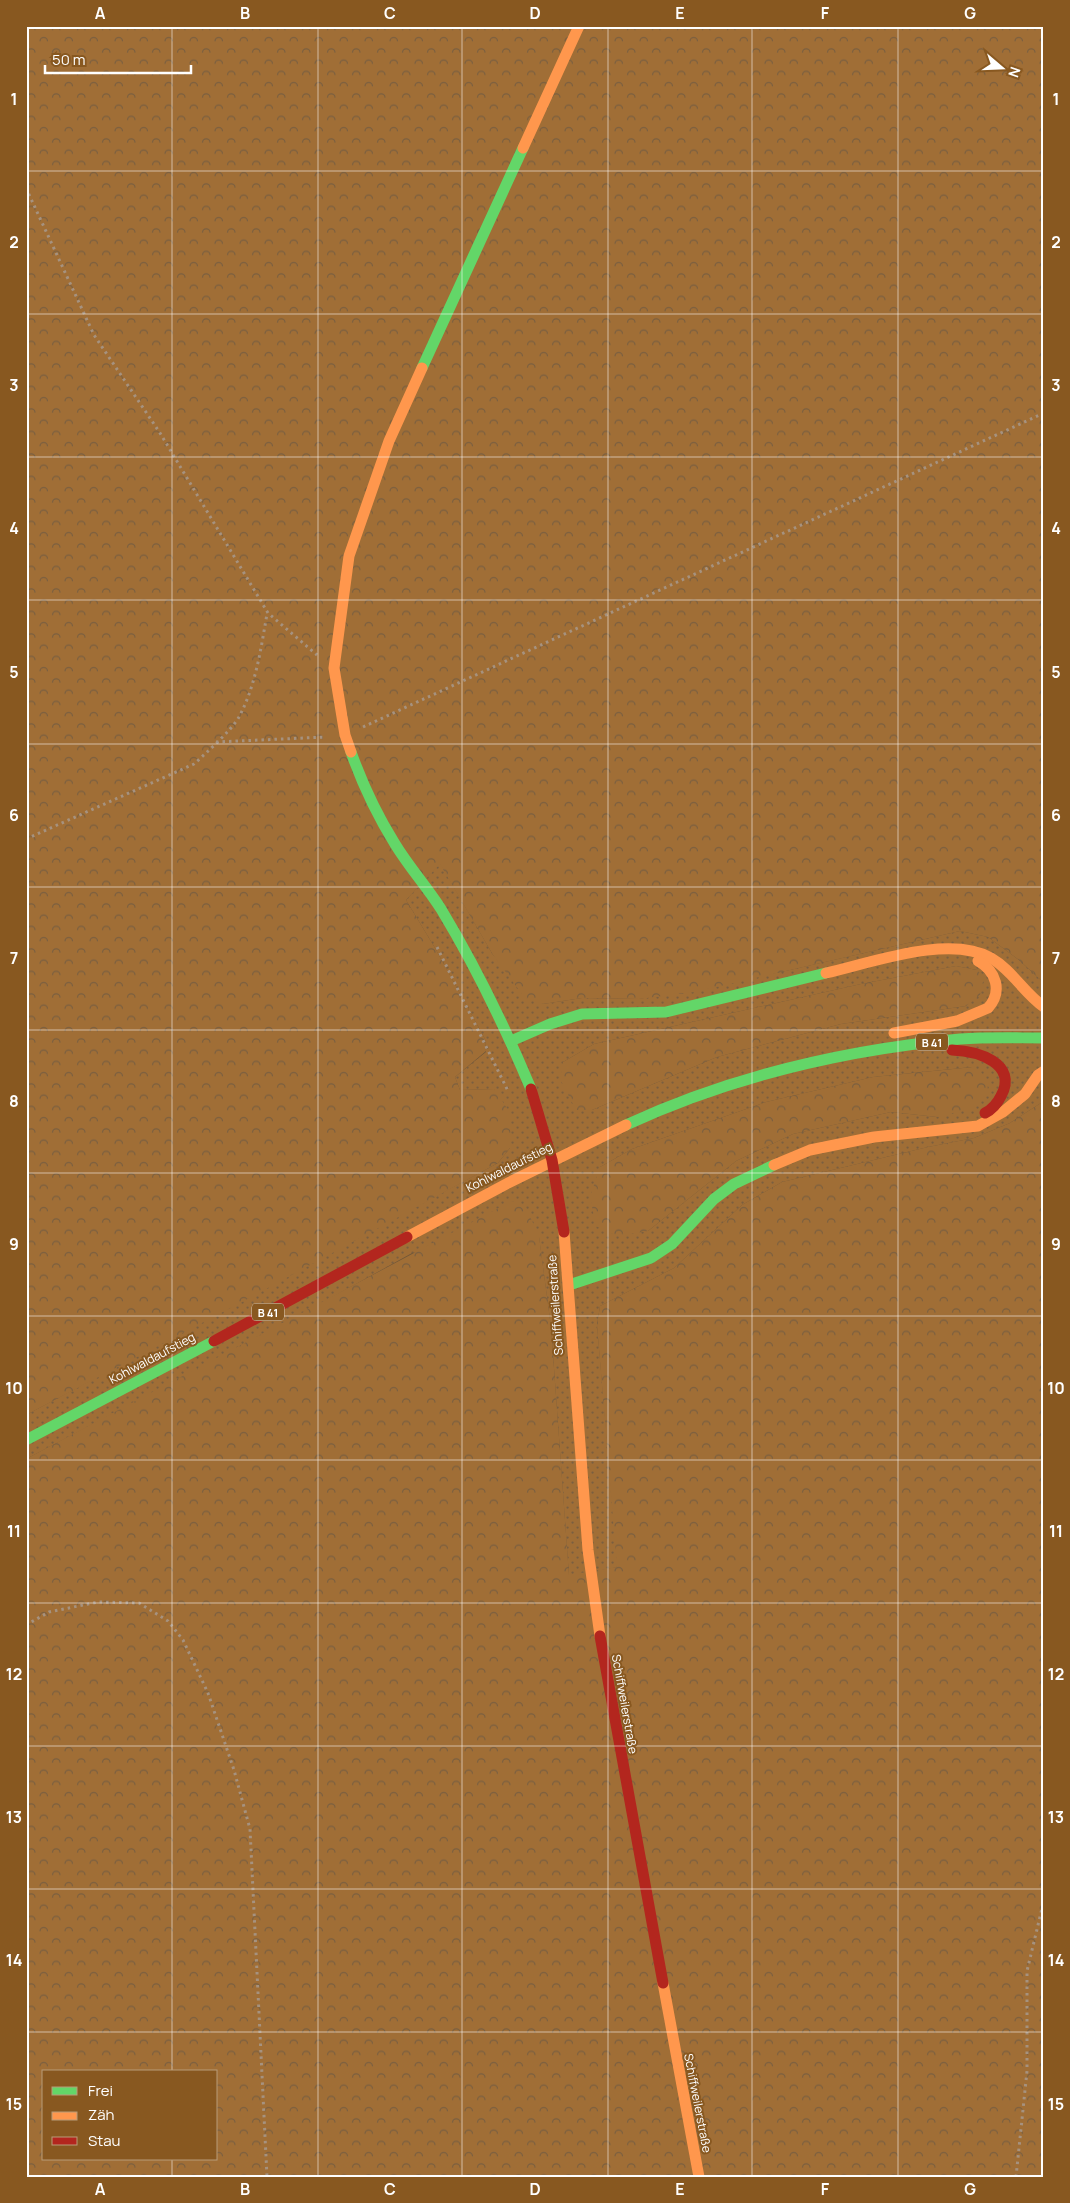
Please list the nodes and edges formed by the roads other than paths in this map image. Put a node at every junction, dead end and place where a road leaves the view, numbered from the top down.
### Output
1 (579, 26) edge
2 (919, 951) junction
3 (1044, 1007) edge
4 (878, 1036) dead end
5 (1044, 1038) edge
6 (511, 1041) junction
7 (850, 1043) dead end
8 (821, 1061) junction
9 (1044, 1072) edge
10 (730, 1083) junction
11 (919, 1132) junction
12 (568, 1285) junction
13 (26, 1440) edge
14 (699, 2177) edge

1 - 6 main road, Schiffweilerstraße
2 - 3 main road
2 - 4 main road
2 - 6 main road
5 - 8 main road, Kohlwaldaufstieg / B 41
6 - 12 main road, Schiffweilerstraße, bridge
7 - 10 main road
8 - 10 main road, Kohlwaldaufstieg / B 41
8 - 11 main road
9 - 11 main road
10 - 13 main road, Kohlwaldaufstieg / B 41
11 - 12 main road
12 - 14 main road, Schiffweilerstraße

